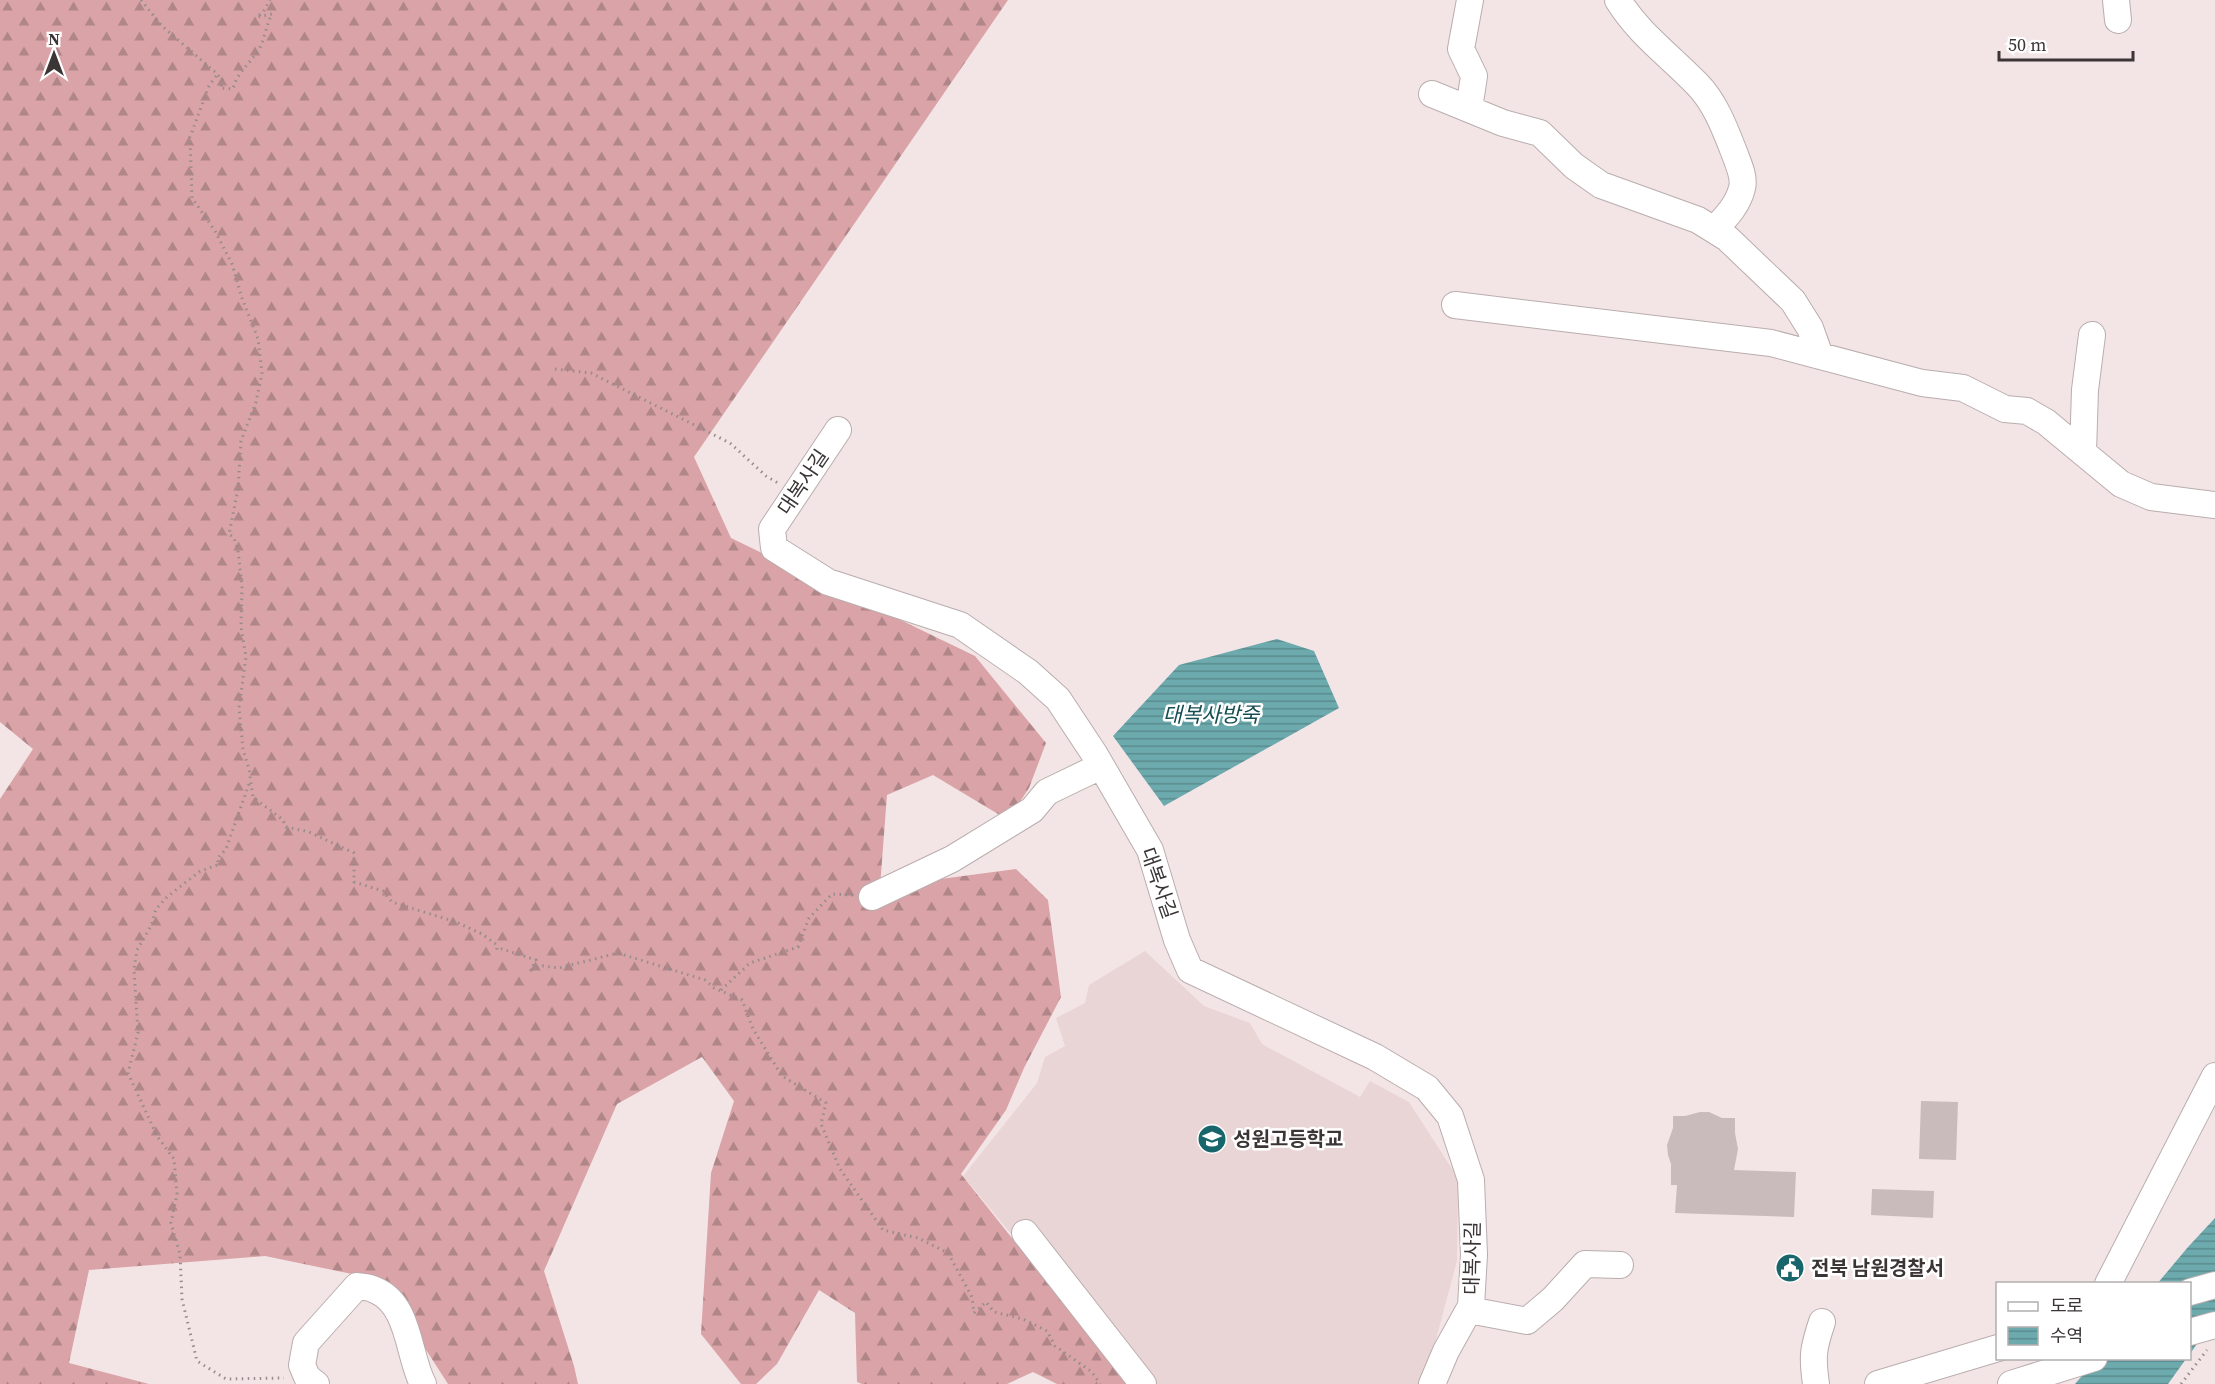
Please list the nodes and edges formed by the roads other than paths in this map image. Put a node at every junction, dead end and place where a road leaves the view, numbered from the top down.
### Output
1 (1470, 0) edge
2 (1618, 0) edge
3 (1432, 94) dead end
4 (1469, 109) junction
5 (1714, 230) junction
6 (1455, 305) dead end
7 (2092, 335) dead end
8 (1820, 356) junction
9 (838, 430) dead end
10 (2082, 452) junction
11 (2215, 505) edge
12 (1101, 766) junction
13 (872, 897) road end
14 (2215, 1076) edge
15 (1025, 1233) dead end
16 (1620, 1265) dead end
17 (2109, 1282) edge
18 (2215, 1285) edge
19 (2191, 1292) edge
20 (1469, 1310) junction
21 (1822, 1322) dead end
22 (1996, 1349) edge
23 (2088, 1360) edge
24 (312, 1381) edge
25 (2023, 1382) edge
26 (423, 1384) edge
27 (1143, 1384) edge
28 (1432, 1384) edge
29 (1816, 1384) edge
30 (1878, 1384) edge

1 - 4 street
2 - 5 street
3 - 4 street
4 - 5 street
5 - 8 street
6 - 8 street
7 - 10 street
8 - 10 street
9 - 12 street, 대복사길
10 - 11 street
12 - 13 street
12 - 20 street, 대복사길
14 - 17 street
15 - 27 street
16 - 20 street
18 - 19 street
20 - 28 street, 대복사길
21 - 29 street
22 - 30 street
23 - 25 street
24 - 26 street

